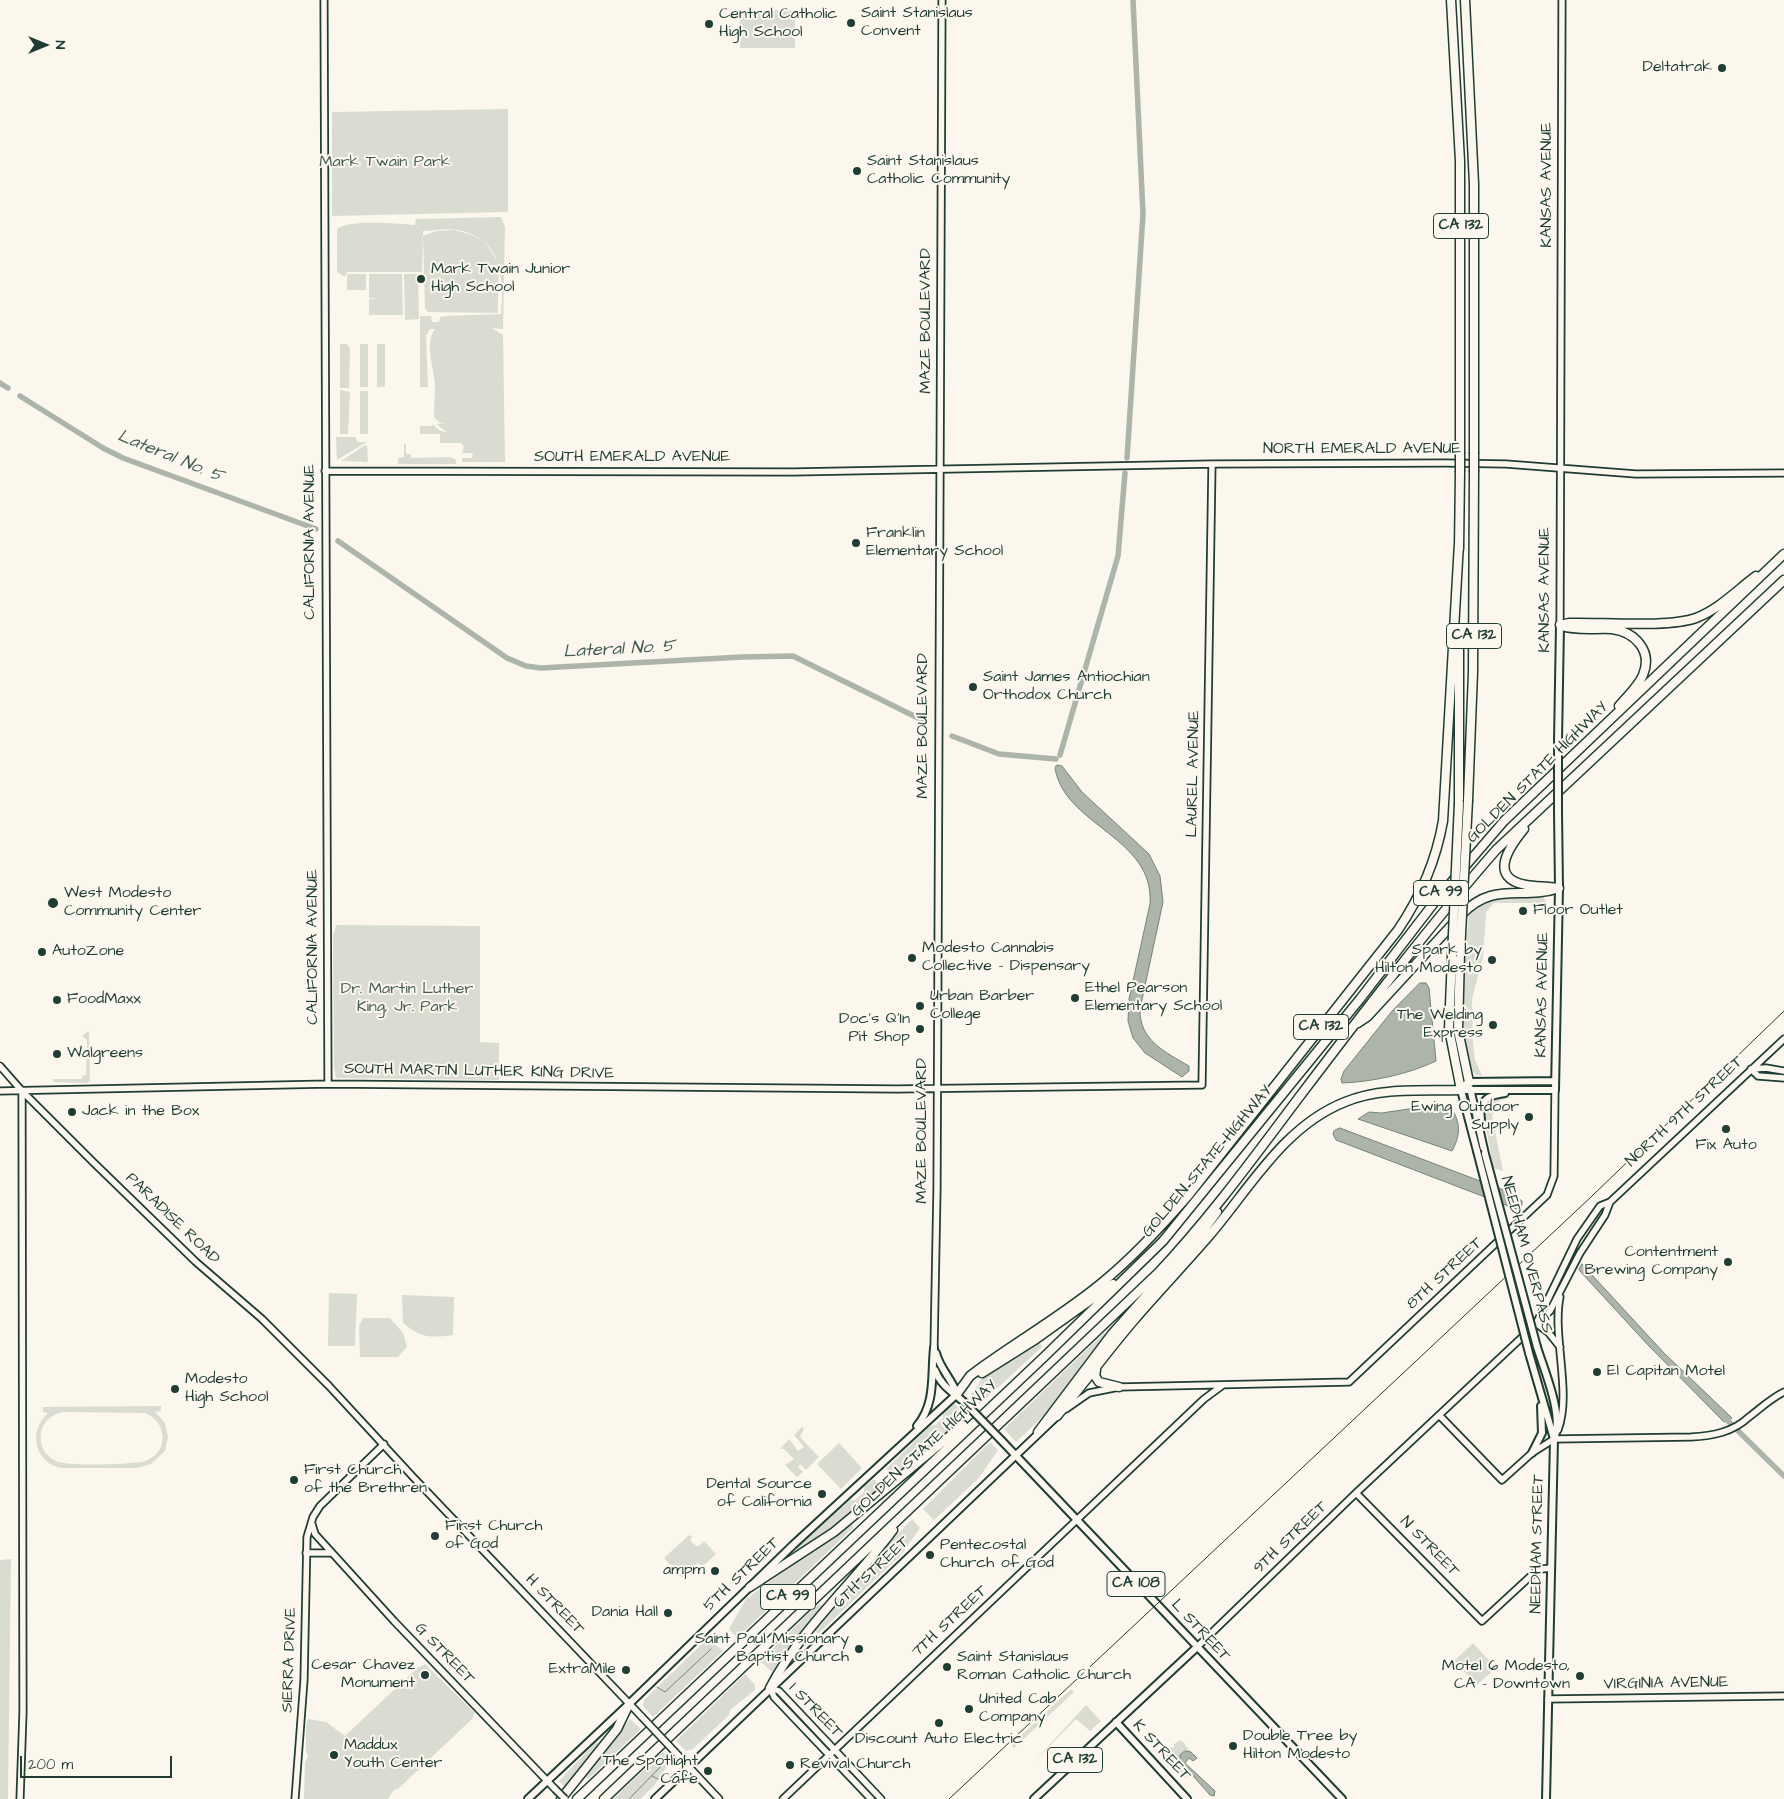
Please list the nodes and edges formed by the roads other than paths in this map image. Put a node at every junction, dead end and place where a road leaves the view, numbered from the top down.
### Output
1 (324, 0) edge
2 (942, 0) edge
3 (1451, 0) edge
4 (1464, 0) edge
5 (1562, 0) edge
6 (1212, 464) junction
7 (940, 469) junction
8 (1561, 469) junction
9 (325, 471) junction
10 (1784, 473) edge
11 (1459, 544) junction
12 (1784, 554) edge
13 (1784, 580) edge
14 (1560, 625) junction
15 (1597, 732) junction
16 (1552, 796) junction
17 (1559, 888) junction
18 (1353, 1027) junction
19 (1783, 1039) edge
20 (0, 1066) edge
21 (1751, 1069) junction
22 (1784, 1071) edge
23 (1784, 1078) edge
24 (1555, 1081) junction
25 (328, 1084) junction
26 (1202, 1085) joint
27 (1469, 1086) junction
28 (937, 1089) junction
29 (1461, 1090) junction
30 (1554, 1090) junction
31 (0, 1091) edge
32 (22, 1091) junction
33 (1508, 1091) junction
34 (1479, 1128) junction
35 (1236, 1180) junction
36 (1553, 1181) joint
37 (1610, 1202) junction
38 (1136, 1267) junction
39 (1561, 1292) junction
40 (1537, 1324) junction
41 (1560, 1347) junction
42 (934, 1348) junction
43 (934, 1366) junction
44 (1097, 1368) junction
45 (1536, 1378) junction
46 (1349, 1382) joint
47 (1225, 1384) junction
48 (329, 1386) joint
49 (1119, 1387) junction
50 (1784, 1392) edge
51 (957, 1394) junction
52 (1001, 1396) junction
53 (1439, 1415) junction
54 (1056, 1416) junction
55 (1038, 1432) junction
56 (1555, 1436) junction
57 (903, 1442) junction
58 (384, 1444) junction
59 (1532, 1453) junction
60 (1016, 1455) junction
61 (1356, 1493) junction
62 (904, 1515) junction
63 (1078, 1520) junction
64 (312, 1522) junction
65 (306, 1553) junction
66 (331, 1553) junction
67 (1551, 1568) junction
68 (750, 1587) junction
69 (1196, 1648) junction
70 (770, 1688) junction
71 (1784, 1696) edge
72 (1548, 1699) junction
73 (629, 1704) junction
74 (1116, 1722) junction
75 (835, 1750) junction
76 (830, 1755) junction
77 (689, 1766) junction
78 (547, 1780) junction
79 (20, 1799) edge
80 (295, 1799) edge
81 (528, 1799) edge
82 (561, 1799) edge
83 (565, 1799) edge
84 (577, 1799) edge
85 (604, 1799) edge
86 (655, 1799) edge
87 (719, 1799) edge
88 (783, 1799) edge
89 (871, 1799) edge
90 (881, 1799) edge
91 (1034, 1799) edge
92 (1187, 1799) edge
93 (1342, 1799) edge
94 (1546, 1799) edge

1 - 9 street, CALIFORNIA AVENUE
2 - 7 street, MAZE BOULEVARD
3 - 11 highway, CA 132, bridge
4 - 27 highway, CA 132, bridge
5 - 8 street, KANSAS AVENUE
6 - 7 street, NORTH EMERALD AVENUE
6 - 8 street, NORTH EMERALD AVENUE
6 - 26 street, LAUREL AVENUE
7 - 9 street, SOUTH EMERALD AVENUE
7 - 28 street, MAZE BOULEVARD
8 - 10 street, NORTH EMERALD AVENUE
8 - 14 street, KANSAS AVENUE
9 - 25 street, CALIFORNIA AVENUE
11 - 29 highway, bridge
11 - 51 highway, CA 132
12 - 14 highway
12 - 15 highway, GOLDEN STATE HIGHWAY / CA 99
13 - 16 highway, GOLDEN STATE HIGHWAY / CA 99
14 - 15 highway
14 - 17 main road, KANSAS AVENUE, bridge
15 - 38 highway, GOLDEN STATE HIGHWAY / CA 99
16 - 17 highway
16 - 18 highway, GOLDEN STATE HIGHWAY / CA 99
17 - 18 highway
17 - 24 main road, KANSAS AVENUE
18 - 35 highway, GOLDEN STATE HIGHWAY / CA 99
19 - 21 street, NORTH 9TH STREET
20 - 32 street, PARADISE ROAD
21 - 22 street
21 - 23 street
21 - 37 street, NORTH 9TH STREET
24 - 27 main road
24 - 30 main road, KANSAS AVENUE
25 - 28 street, SOUTH MARTIN LUTHER KING DRIVE
25 - 32 street, SOUTH MARTIN LUTHER KING DRIVE
26 - 28 street, SOUTH MARTIN LUTHER KING DRIVE
27 - 29 main road
27 - 33 main road
27 - 34 main road, NEEDHAM OVERPASS
28 - 42 street, MAZE BOULEVARD
29 - 44 highway
29 - 45 main road, NEEDHAM OVERPASS, bridge
30 - 33 main road
30 - 36 street, KANSAS AVENUE
31 - 32 street, SOUTH MARTIN LUTHER KING DRIVE
32 - 48 street, PARADISE ROAD
32 - 79 street
33 - 34 main road
34 - 56 main road, NEEDHAM OVERPASS, bridge
35 - 55 highway
35 - 62 highway, GOLDEN STATE HIGHWAY / CA 99
36 - 46 street, 8TH STREET
37 - 39 street, NORTH 9TH STREET
37 - 40 street, NORTH 9TH STREET
38 - 51 highway
38 - 52 highway, GOLDEN STATE HIGHWAY / CA 99
39 - 40 street, 9TH STREET
39 - 41 street, NEEDHAM STREET
40 - 41 street
40 - 53 street, 9TH STREET
41 - 56 street, NEEDHAM STREET
42 - 43 main road, MAZE BOULEVARD
42 - 51 main road, L STREET
43 - 51 main road, L STREET
43 - 57 main road, MAZE BOULEVARD
44 - 49 highway
44 - 54 highway
45 - 56 main road, NEEDHAM OVERPASS
45 - 59 main road
46 - 47 street, 6TH STREET
47 - 49 street, 6TH STREET
47 - 63 street, 7TH STREET
48 - 58 street, H STREET
49 - 54 street, 6TH STREET
50 - 56 street
51 - 57 main road, 5TH STREET
51 - 60 main road, L STREET / CA 108, bridge
52 - 68 highway
52 - 84 highway, GOLDEN STATE HIGHWAY / CA 99
53 - 59 street
53 - 61 street, 9TH STREET
54 - 55 main road, 6TH STREET
55 - 60 main road, 6TH STREET
56 - 59 street
56 - 67 main road, NEEDHAM STREET
57 - 68 main road, 5TH STREET
58 - 64 street, SIERRA DRIVE
58 - 73 street, H STREET
60 - 63 main road, L STREET / CA 108
60 - 70 main road, 6TH STREET
61 - 67 street, N STREET
61 - 69 street, 9TH STREET
62 - 70 highway
62 - 85 highway, GOLDEN STATE HIGHWAY / CA 99
63 - 69 main road, L STREET / CA 108
63 - 75 street, 7TH STREET
64 - 65 street, SIERRA DRIVE
64 - 66 street, G STREET
65 - 66 street
65 - 80 street, SIERRA DRIVE
66 - 78 street, G STREET
67 - 72 main road, NEEDHAM STREET
68 - 73 main road, 5TH STREET
69 - 74 main road, 9TH STREET
69 - 93 main road, L STREET / CA 108
70 - 75 street, I STREET
70 - 76 street, I STREET
70 - 77 main road, 6TH STREET
71 - 72 street, VIRGINIA AVENUE
72 - 94 main road, NEEDHAM STREET
73 - 77 street, H STREET, bridge
73 - 78 main road, 5TH STREET
73 - 82 highway
74 - 91 main road, 9TH STREET / CA 132
74 - 92 main road, K STREET
75 - 76 street, 7TH STREET
75 - 90 street, I STREET
76 - 88 street, 7TH STREET
76 - 89 street, I STREET
77 - 86 main road, 6TH STREET
77 - 87 street, H STREET
78 - 81 main road, 5TH STREET
78 - 83 street, G STREET, bridge

